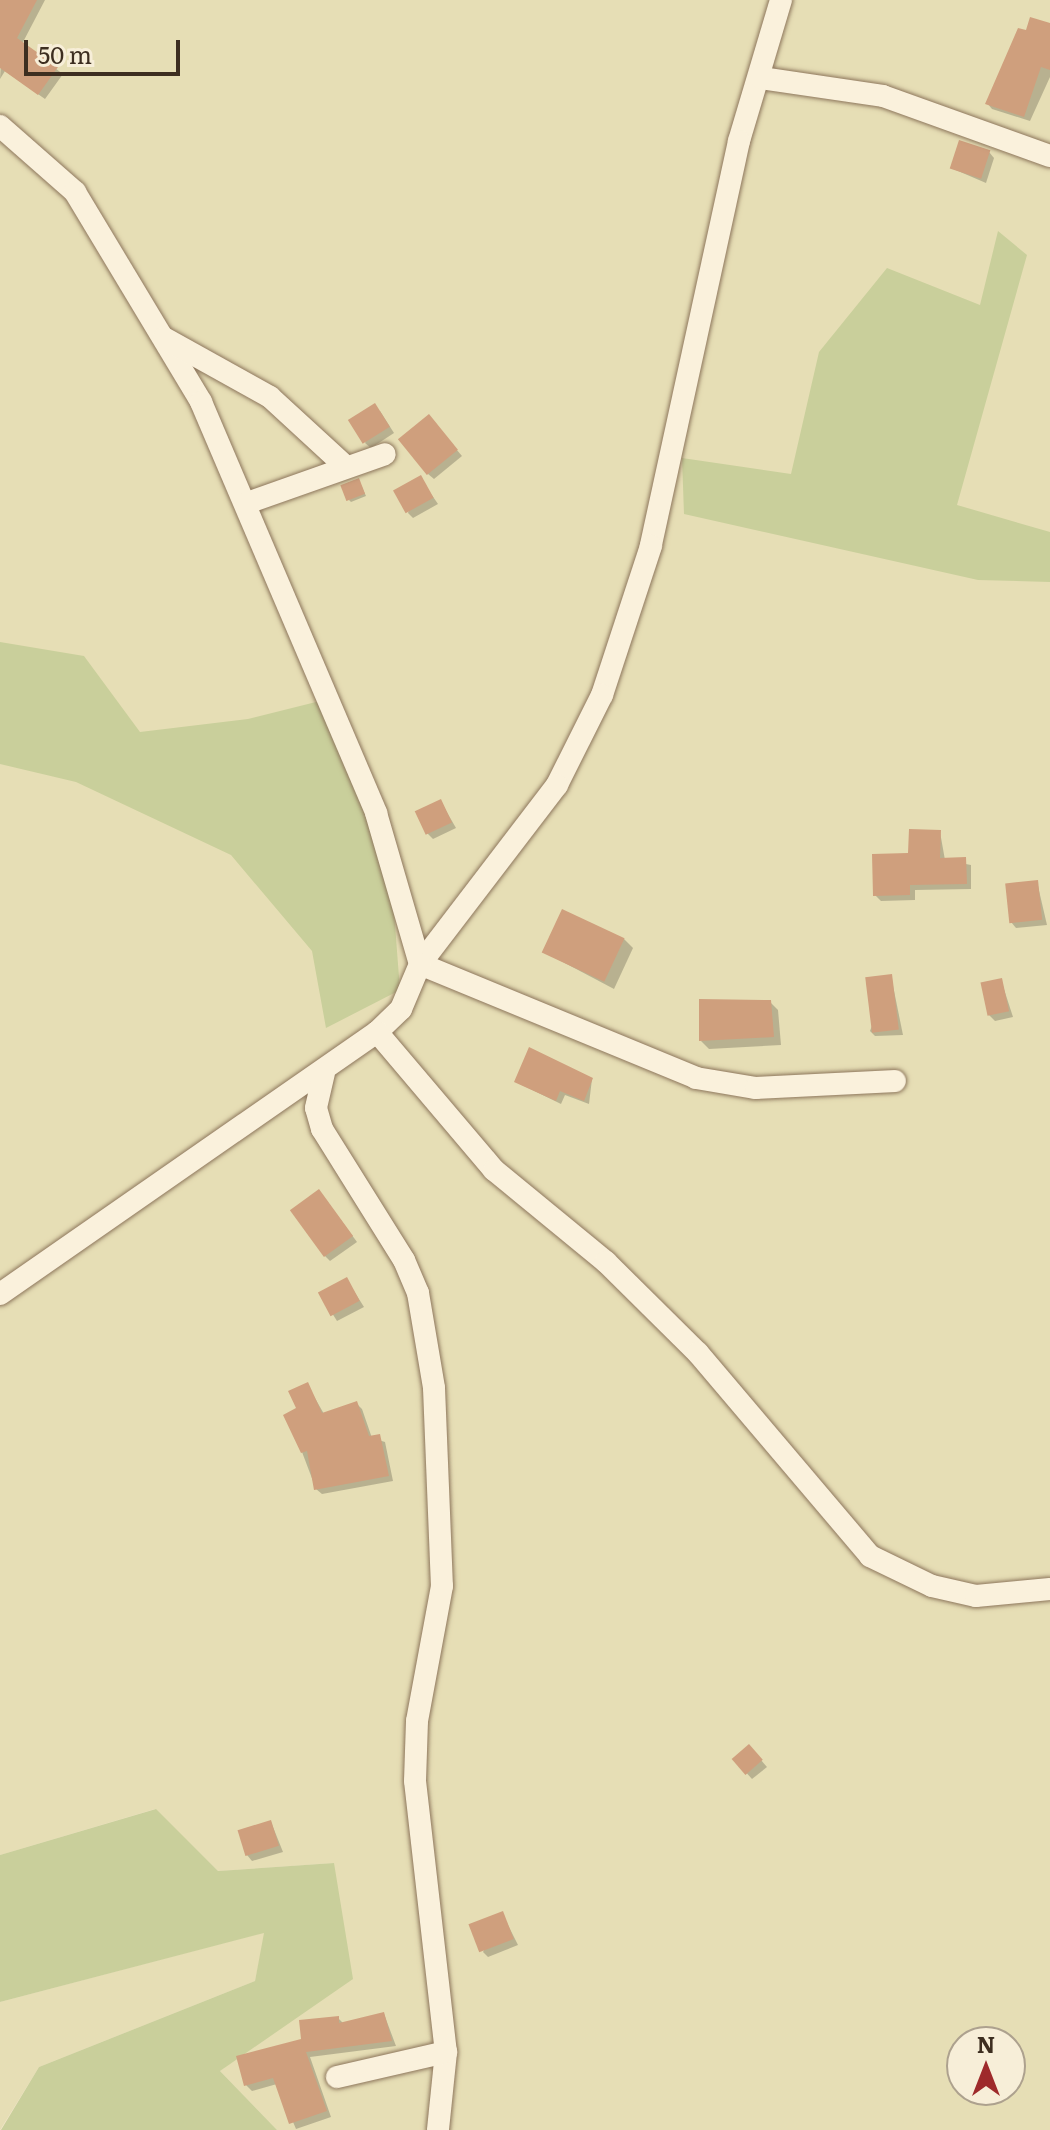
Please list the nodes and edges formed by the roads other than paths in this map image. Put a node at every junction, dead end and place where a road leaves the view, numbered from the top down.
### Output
1 (781, 0) edge
2 (761, 78) junction
3 (0, 126) edge
4 (1050, 156) edge
5 (163, 338) junction
6 (385, 454) dead end
7 (344, 465) junction
8 (247, 503) junction
9 (420, 964) junction
10 (377, 1032) junction
11 (324, 1073) junction
12 (895, 1081) dead end
13 (0, 1294) edge
14 (1050, 1589) edge
15 (446, 2052) junction
16 (337, 2077) dead end
17 (438, 2130) edge

1 - 2 street
2 - 4 street
2 - 9 street
3 - 5 street
5 - 7 street
5 - 8 street
6 - 7 street
7 - 8 street
8 - 9 street
9 - 10 street
9 - 12 street
10 - 11 street
10 - 14 street
11 - 13 street
11 - 15 street
15 - 16 street
15 - 17 street

